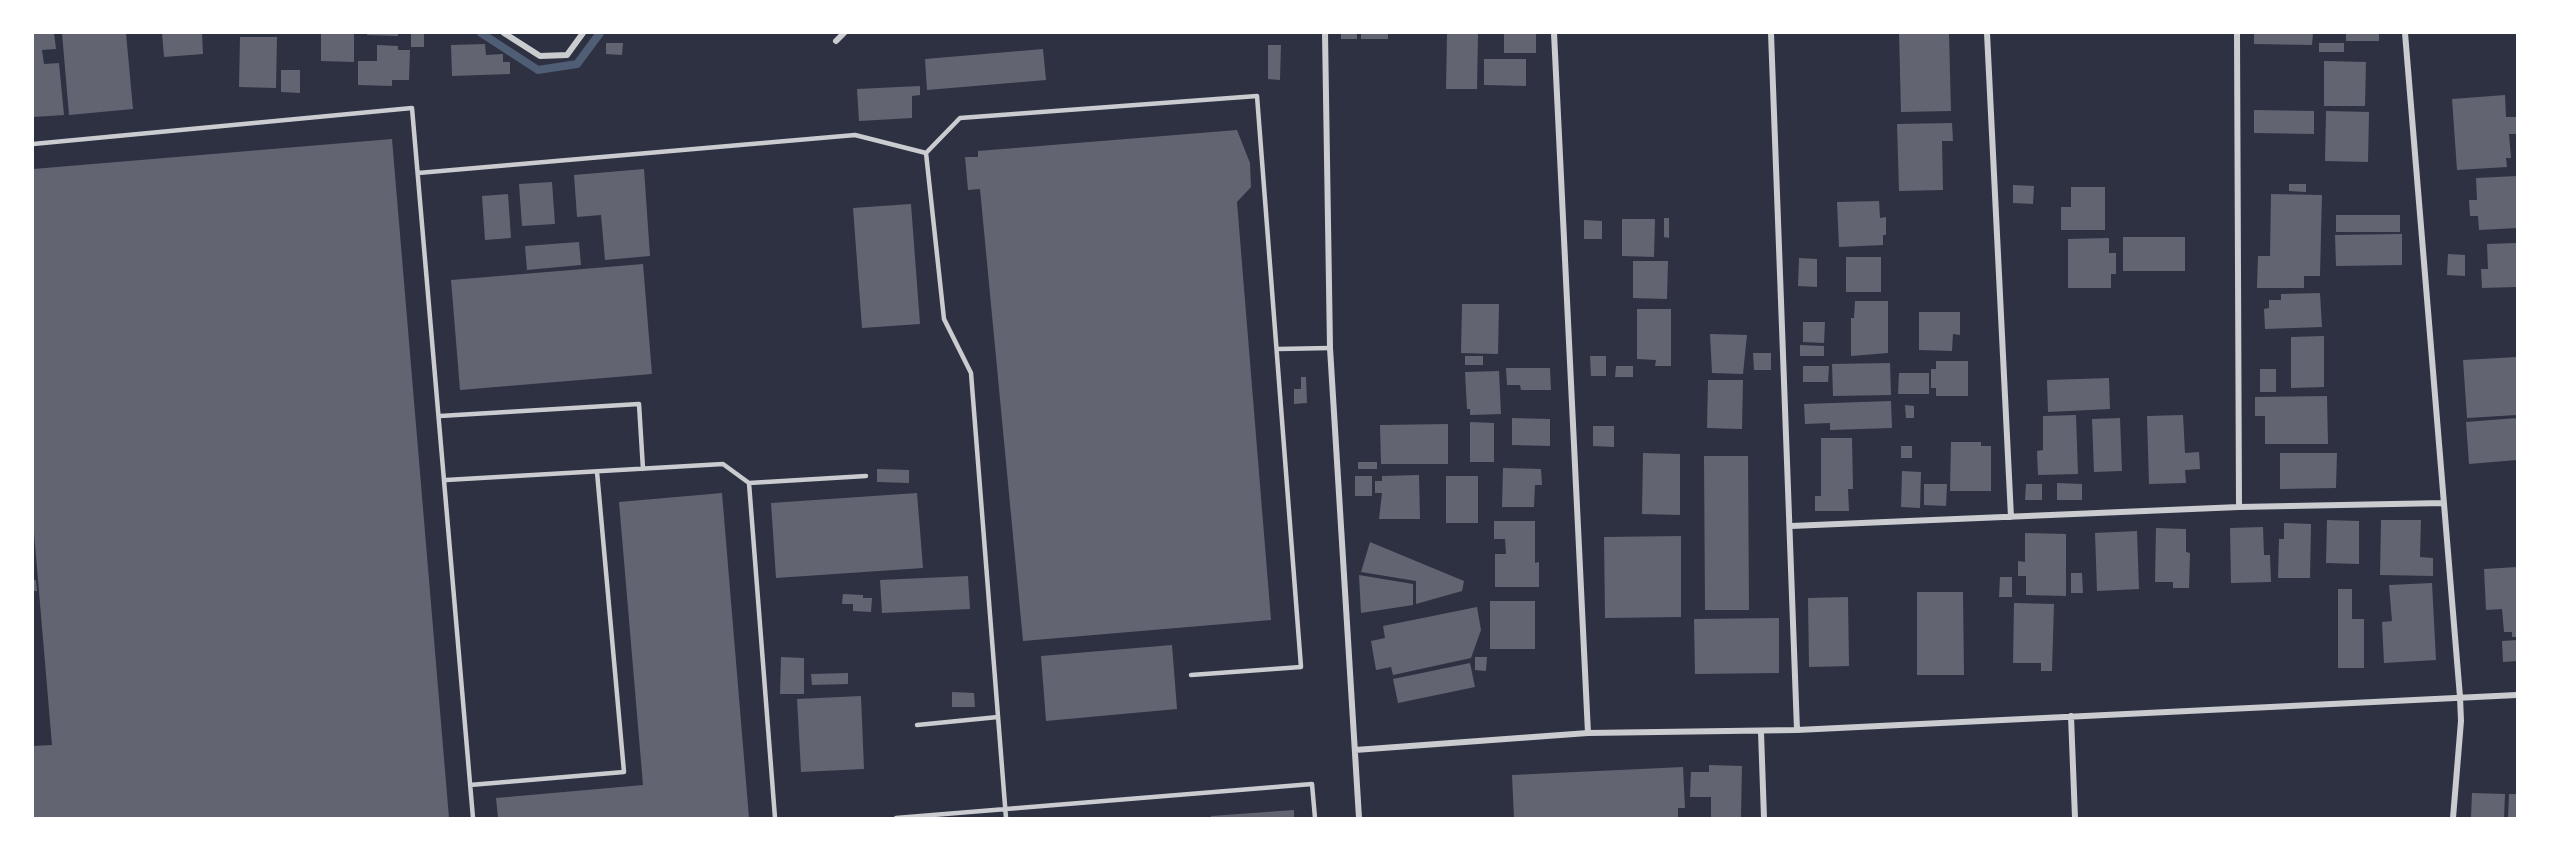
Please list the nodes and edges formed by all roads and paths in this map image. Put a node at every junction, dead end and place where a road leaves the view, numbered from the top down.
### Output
1 (504, 33) edge
2 (583, 33) edge
3 (844, 33) edge
4 (1324, 33) edge
5 (1554, 33) edge
6 (1771, 33) edge
7 (1987, 33) edge
8 (2237, 33) edge
9 (2405, 33) edge
10 (836, 41) dead end
11 (33, 144) edge
12 (926, 153) junction
13 (418, 173) junction
14 (1330, 348) junction
15 (1278, 349) junction
16 (440, 416) junction
17 (643, 469) junction
18 (597, 472) junction
19 (866, 476) dead end
20 (446, 480) junction
21 (749, 483) junction
22 (2444, 503) junction
23 (2239, 507) junction
24 (2011, 517) junction
25 (1791, 526) junction
26 (1191, 675) dead end
27 (2517, 695) edge
28 (2460, 697) junction
29 (2070, 716) junction
30 (998, 717) junction
31 (917, 725) dead end
32 (1797, 730) junction
33 (1761, 732) junction
34 (1588, 733) junction
35 (1355, 750) junction
36 (470, 785) junction
37 (1005, 810) junction
38 (473, 818) edge
39 (775, 818) edge
40 (896, 818) edge
41 (1006, 818) edge
42 (1315, 818) edge
43 (1359, 818) edge
44 (1764, 818) edge
45 (2075, 818) edge
46 (2453, 818) edge

1 - 2 street
3 - 10 street
4 - 14 street
5 - 34 street
6 - 25 street
7 - 24 street
8 - 23 street
9 - 22 street
11 - 13 lane
12 - 13 lane
12 - 15 lane
12 - 30 lane
13 - 16 lane
14 - 15 lane
14 - 35 street
15 - 26 lane
16 - 17 lane
16 - 20 lane
17 - 18 lane
17 - 21 lane
18 - 20 lane
18 - 36 lane
19 - 21 lane
20 - 36 lane
21 - 39 lane
22 - 23 street
22 - 28 street
23 - 24 street
24 - 25 street
25 - 32 street
27 - 28 street
28 - 29 street
28 - 46 street
29 - 32 street
29 - 45 street
30 - 31 lane
30 - 37 lane
32 - 33 street
33 - 34 street
33 - 44 street
34 - 35 street
35 - 43 street
36 - 38 lane
37 - 40 lane
37 - 41 lane
37 - 42 lane

